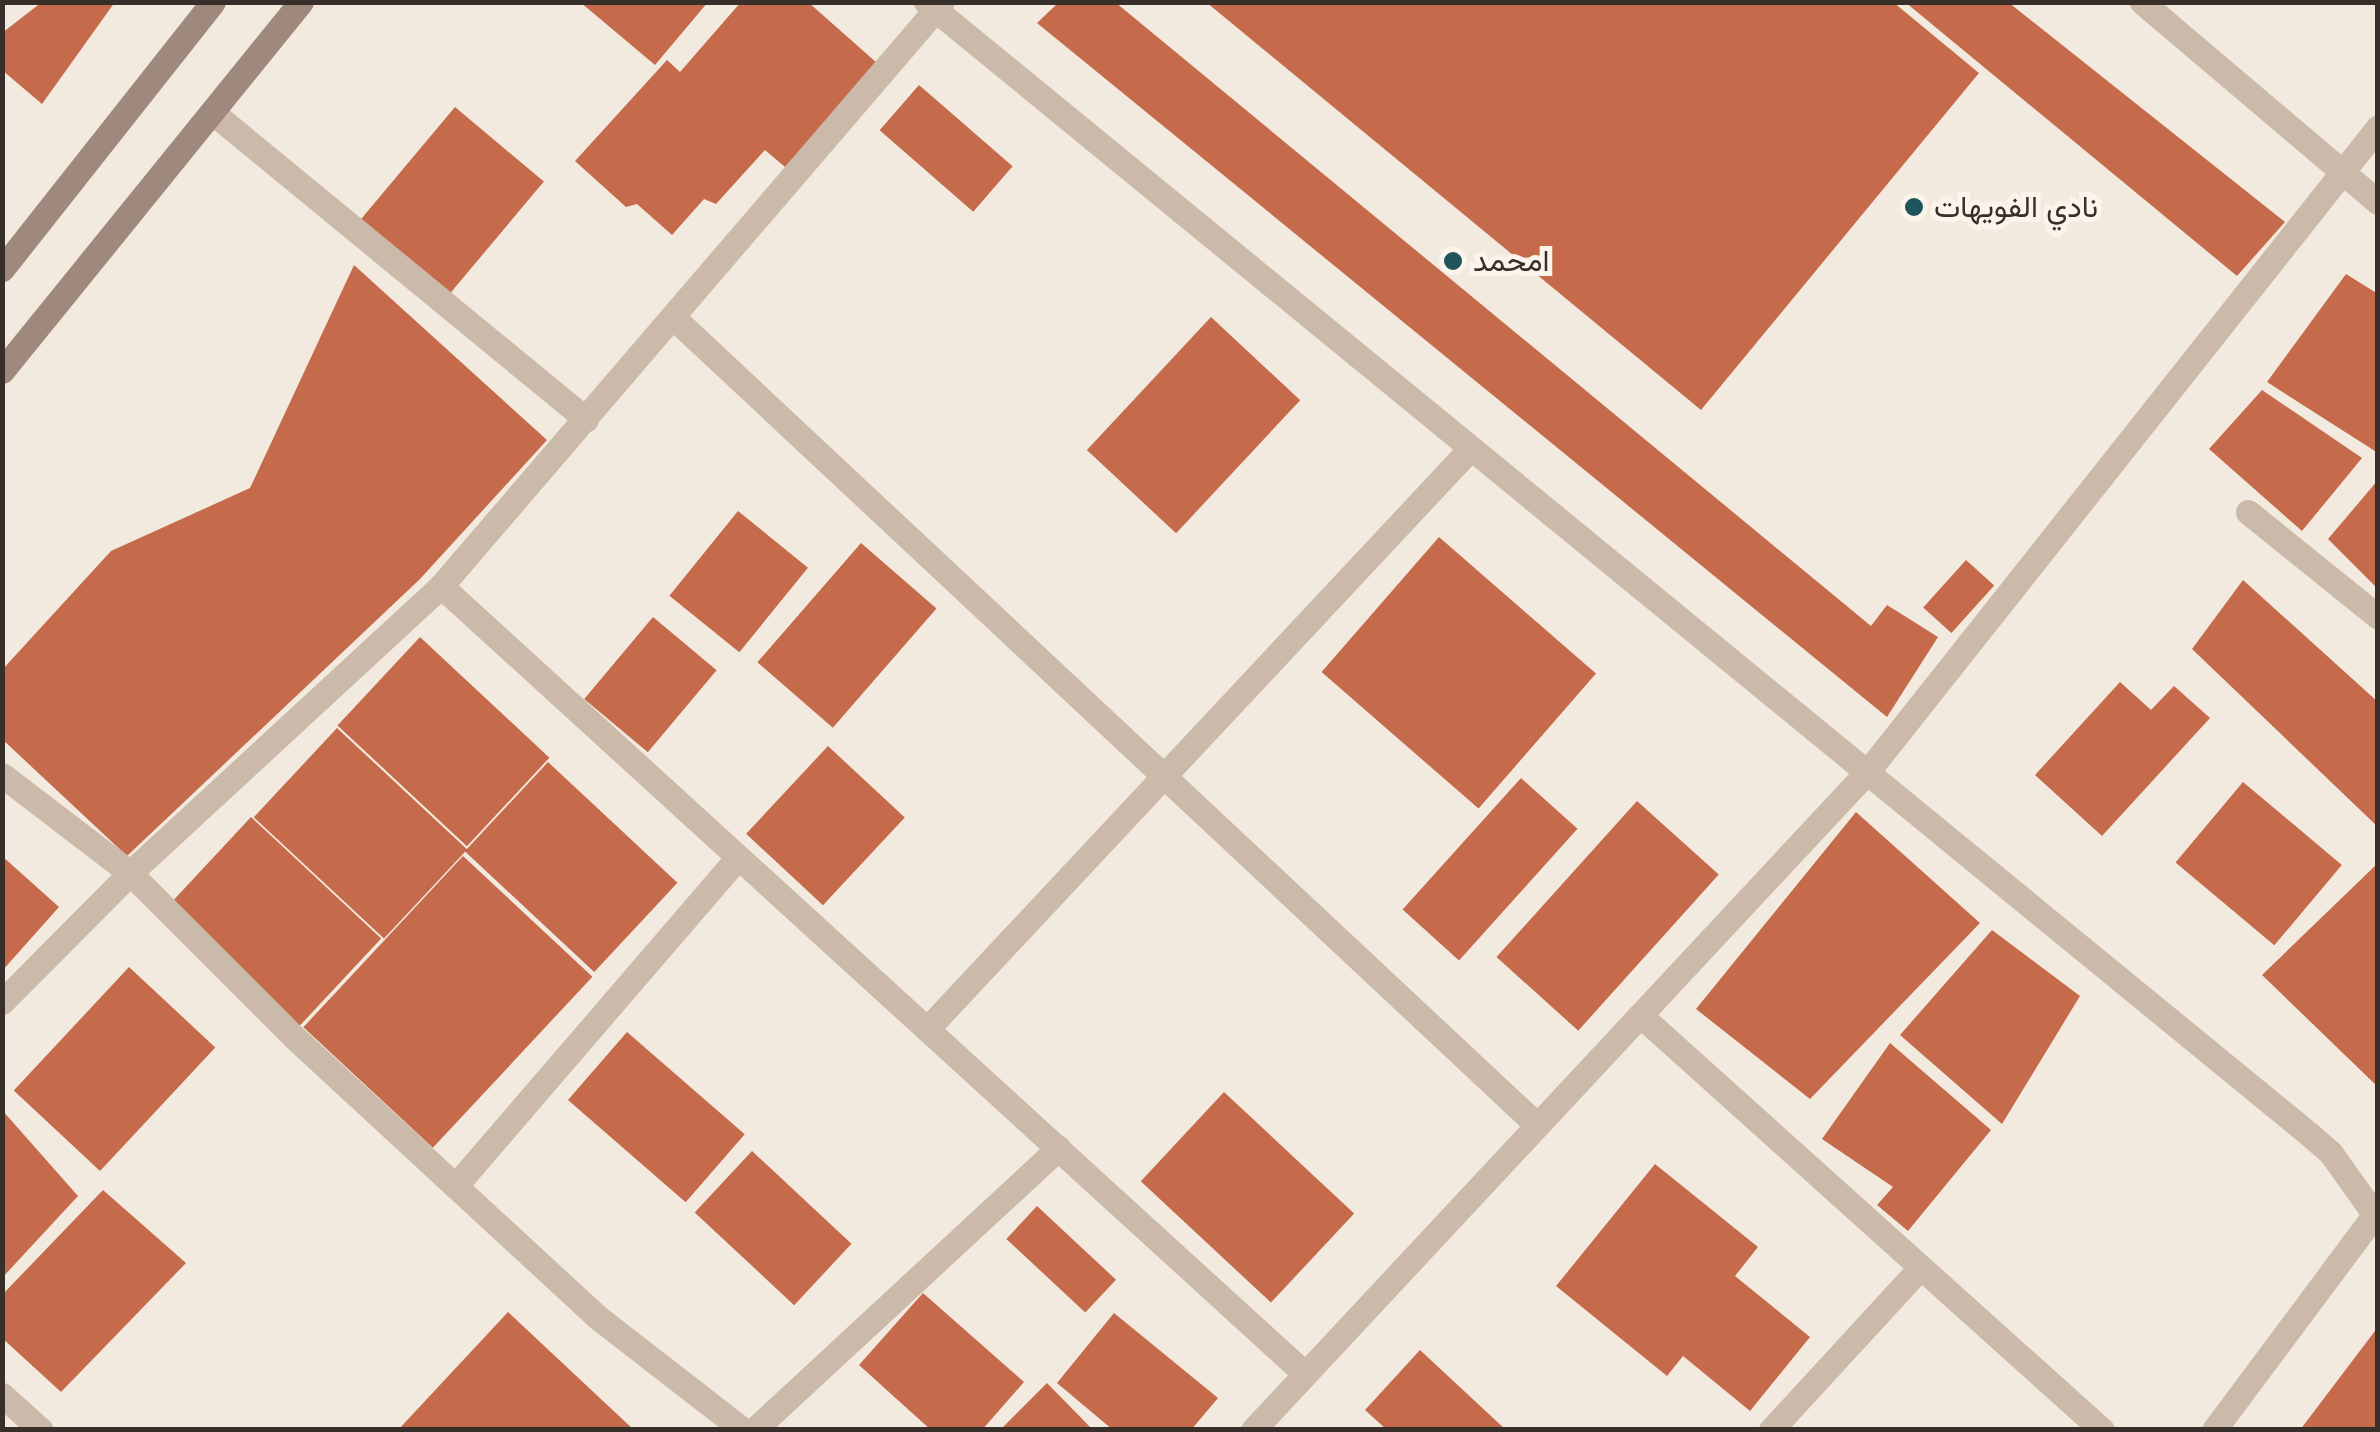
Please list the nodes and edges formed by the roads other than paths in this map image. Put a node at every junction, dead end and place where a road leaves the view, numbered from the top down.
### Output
1 (213, 2) edge
2 (301, 2) edge
3 (2142, 2) edge
4 (934, 5) edge
5 (212, 112) junction
6 (2378, 127) edge
7 (2340, 171) junction
8 (2378, 202) edge
9 (2, 269) edge
10 (674, 318) junction
11 (2, 371) edge
12 (586, 419) junction
13 (1470, 450) junction
14 (2248, 512) dead end
15 (441, 586) junction
16 (2378, 617) edge
17 (1868, 772) junction
18 (1162, 774) junction
19 (2, 775) edge
20 (738, 857) junction
21 (130, 874) junction
22 (2, 1002) edge
23 (1640, 1015) junction
24 (926, 1028) junction
25 (1536, 1124) junction
26 (1058, 1148) junction
27 (456, 1184) junction
28 (2376, 1215) edge
29 (1919, 1269) junction
30 (1303, 1372) junction
31 (2, 1395) edge
32 (41, 1430) edge
33 (743, 1430) edge
34 (754, 1430) edge
35 (1254, 1430) edge
36 (1771, 1430) edge
37 (2102, 1430) edge
38 (2214, 1430) edge

1 - 9 main road
2 - 5 main road
3 - 7 street
4 - 10 street
4 - 13 street
5 - 11 main road
5 - 12 street
6 - 7 street
7 - 8 street
7 - 17 street
10 - 12 street
10 - 18 street
12 - 15 street
13 - 17 street
13 - 18 street
14 - 16 street
15 - 20 street
15 - 21 street
17 - 23 street
17 - 28 street
18 - 24 street
18 - 25 street
19 - 21 street
20 - 24 street
20 - 27 street
21 - 22 street
21 - 27 street
23 - 25 street
23 - 29 street
24 - 26 street
25 - 30 street
26 - 30 street
26 - 34 street
27 - 33 street
28 - 38 street
29 - 36 street
29 - 37 street
30 - 35 street
31 - 32 street

